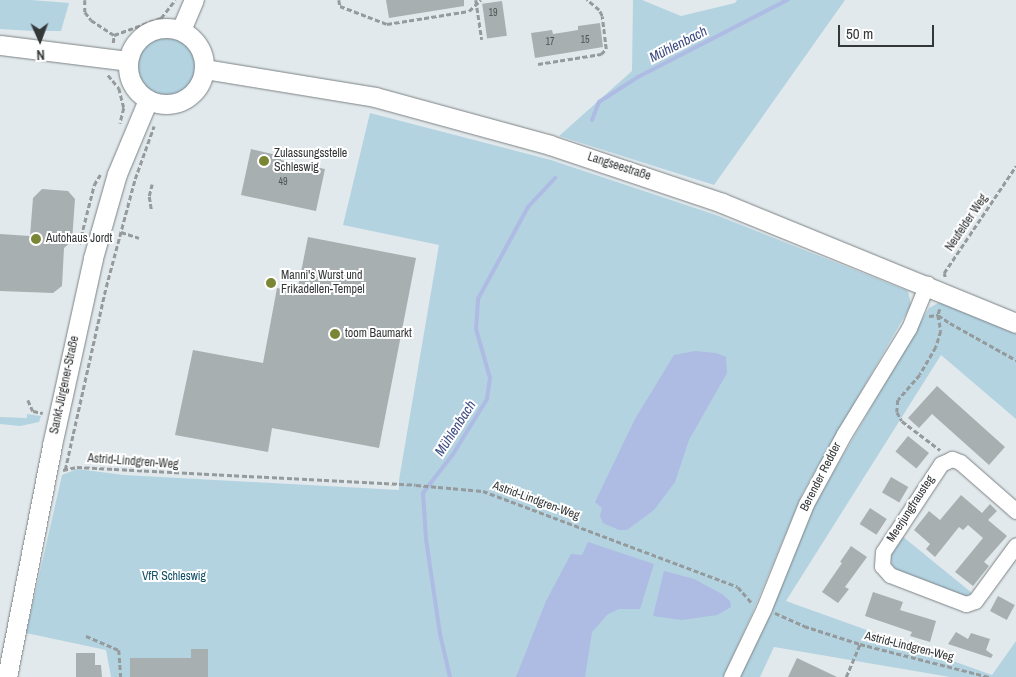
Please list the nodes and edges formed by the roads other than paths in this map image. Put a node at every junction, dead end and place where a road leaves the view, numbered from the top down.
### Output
1 (194, 0) edge
2 (181, 30) junction
3 (0, 45) edge
4 (116, 65) junction
5 (204, 69) junction
6 (138, 108) junction
7 (927, 284) junction
8 (1016, 323) edge
9 (1016, 511) edge
10 (1016, 546) edge
11 (7, 677) edge
12 (731, 677) edge

1 - 2 street
2 - 4 street
2 - 5 street
3 - 4 street
4 - 6 street
5 - 6 street
5 - 7 street, Langseestraße
6 - 11 street, Sankt-Jürgener-Straße
7 - 8 street, Langseestraße
7 - 12 street, Berender Redder
9 - 10 street, Meerjungfrausteg

